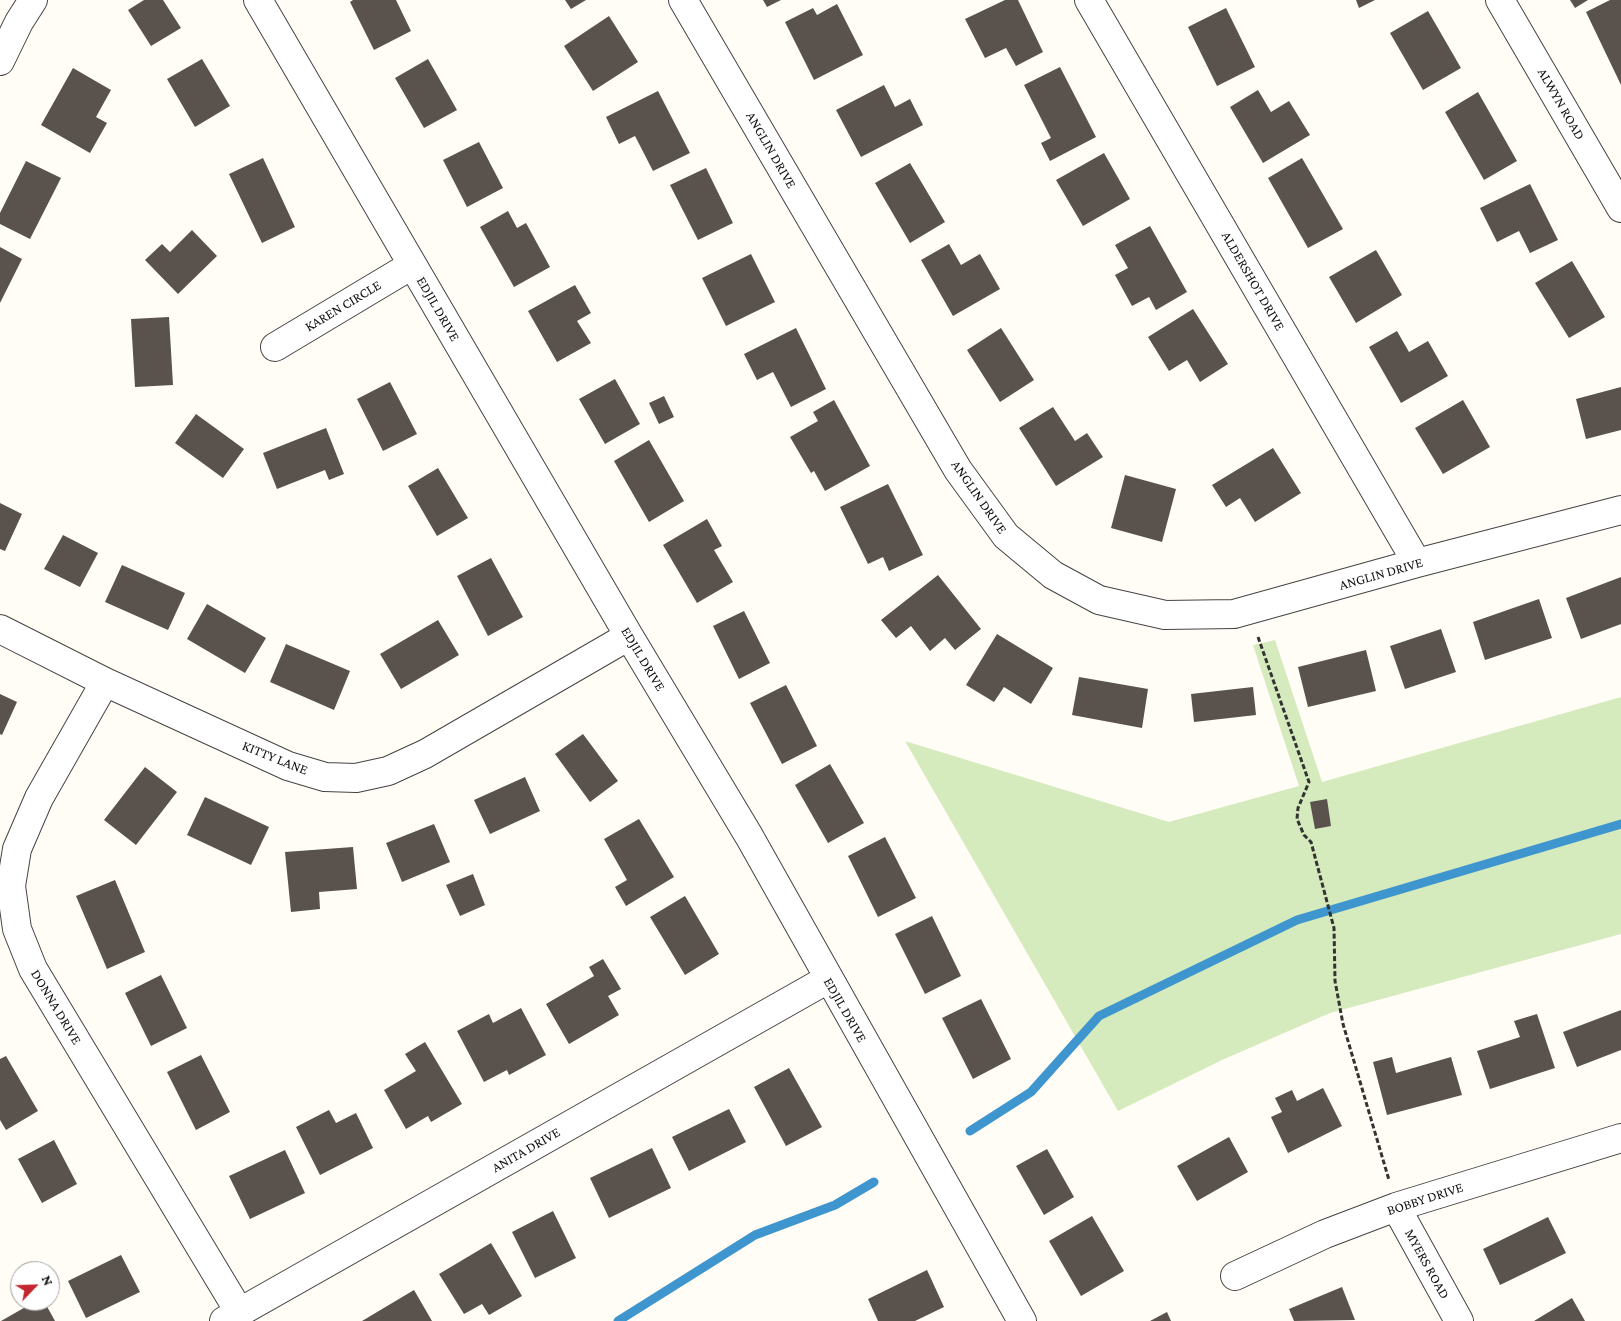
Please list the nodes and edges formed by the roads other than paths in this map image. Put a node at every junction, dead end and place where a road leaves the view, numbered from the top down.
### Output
1 (33, 0) edge
2 (258, 0) edge
3 (683, 0) edge
4 (1089, 0) edge
5 (1500, 0) edge
6 (0, 61) edge
7 (1621, 208) edge
8 (412, 264) junction
9 (275, 347) dead end
10 (1621, 510) edge
11 (1417, 563) junction
12 (0, 628) edge
13 (629, 636) junction
14 (105, 682) junction
15 (828, 980) junction
16 (1621, 1138) edge
17 (1396, 1207) junction
18 (1235, 1276) dead end
19 (232, 1317) edge
20 (1022, 1321) edge
21 (1459, 1321) edge

1 - 6 street
2 - 8 street, EDJIL DRIVE
3 - 11 street, ANGLIN DRIVE
4 - 11 street, ALDERSHOT DRIVE
5 - 7 street, ALWYN ROAD
8 - 9 street, KAREN CIRCLE
8 - 13 street, EDJIL DRIVE
10 - 11 street, ANGLIN DRIVE
12 - 14 street, KITTY LANE
13 - 14 street, KITTY LANE
13 - 15 street, EDJIL DRIVE
14 - 19 street, DONNA DRIVE
15 - 19 street, ANITA DRIVE
15 - 20 street, EDJIL DRIVE
16 - 17 street, BOBBY DRIVE
17 - 18 street, BOBBY DRIVE
17 - 21 street, MYERS ROAD

